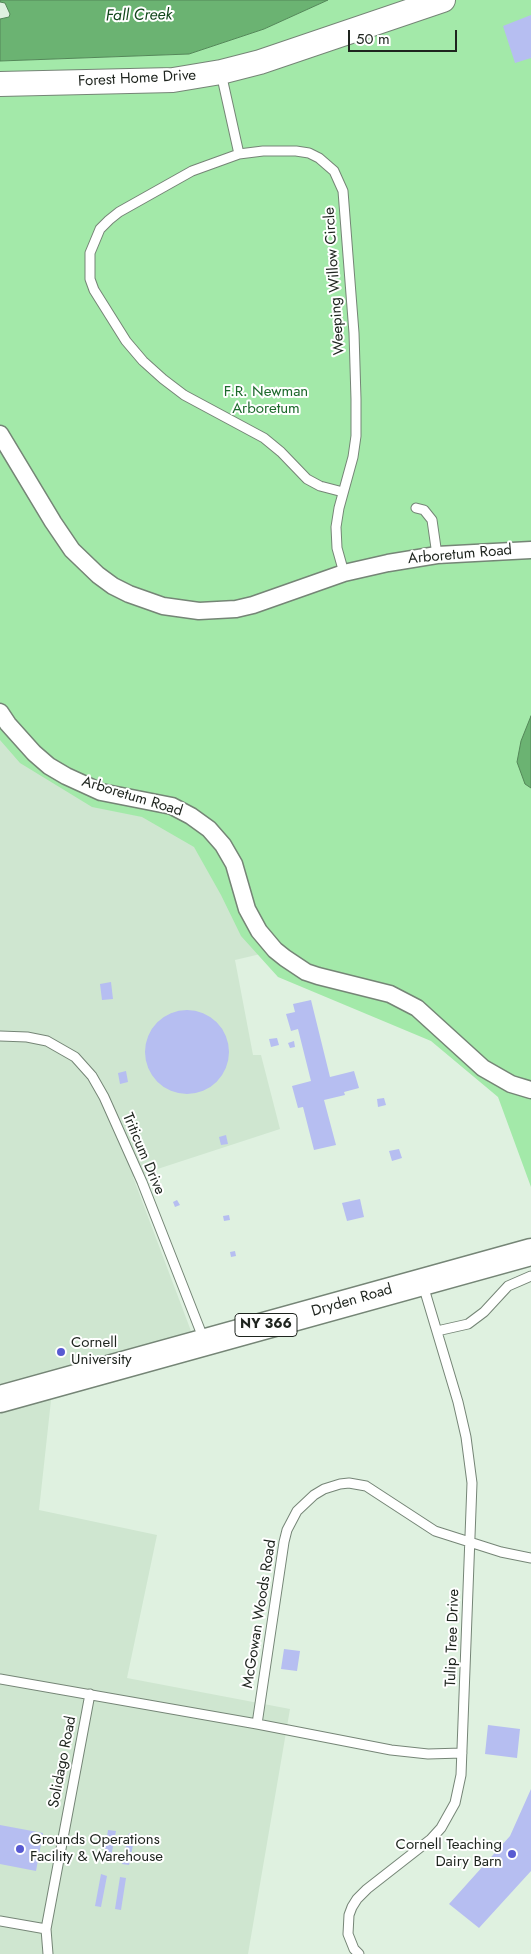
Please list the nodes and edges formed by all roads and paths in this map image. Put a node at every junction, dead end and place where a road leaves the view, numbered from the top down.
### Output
1 (443, 0) edge
2 (221, 72) junction
3 (0, 84) edge
4 (239, 154) junction
5 (0, 434) edge
6 (343, 492) junction
7 (416, 508) dead end
8 (531, 550) edge
9 (437, 555) junction
10 (344, 573) junction
11 (0, 712) edge
12 (0, 1036) edge
13 (531, 1090) edge
14 (531, 1252) edge
15 (531, 1276) edge
16 (422, 1282) junction
17 (437, 1331) junction
18 (205, 1342) junction
19 (0, 1399) edge
20 (471, 1543) junction
21 (531, 1558) edge
22 (0, 1679) edge
23 (90, 1694) junction
24 (257, 1724) junction
25 (462, 1752) junction
26 (0, 1921) edge
27 (46, 1929) junction
28 (48, 1954) edge
29 (358, 1954) edge

1 - 2 street, Forest Home Drive
2 - 3 street, Forest Home Drive
2 - 4 lane
4 - 6 lane, Weeping Willow Circle
4 - 6 lane, Weeping Willow Circle
5 - 10 street, Arboretum Road
6 - 10 lane, Weeping Willow Circle
7 - 9 lane
8 - 9 street, Arboretum Road
9 - 10 street, Arboretum Road
11 - 13 street, Arboretum Road
12 - 18 lane, Triticum Drive
14 - 16 main road, Dryden Road / NY 366
15 - 17 lane
16 - 17 lane, Tulip Tree Drive
16 - 18 main road, Dryden Road / NY 366
17 - 20 lane, Tulip Tree Drive
18 - 19 main road, Dryden Road / NY 366
20 - 21 lane, McGowan Woods Road
20 - 24 lane, McGowan Woods Road
20 - 25 lane, Tulip Tree Drive
22 - 23 lane
23 - 24 lane
23 - 27 lane, Solidago Road
24 - 25 lane
25 - 29 lane, Tulip Tree Drive
26 - 27 lane
27 - 28 lane, Solidago Road

